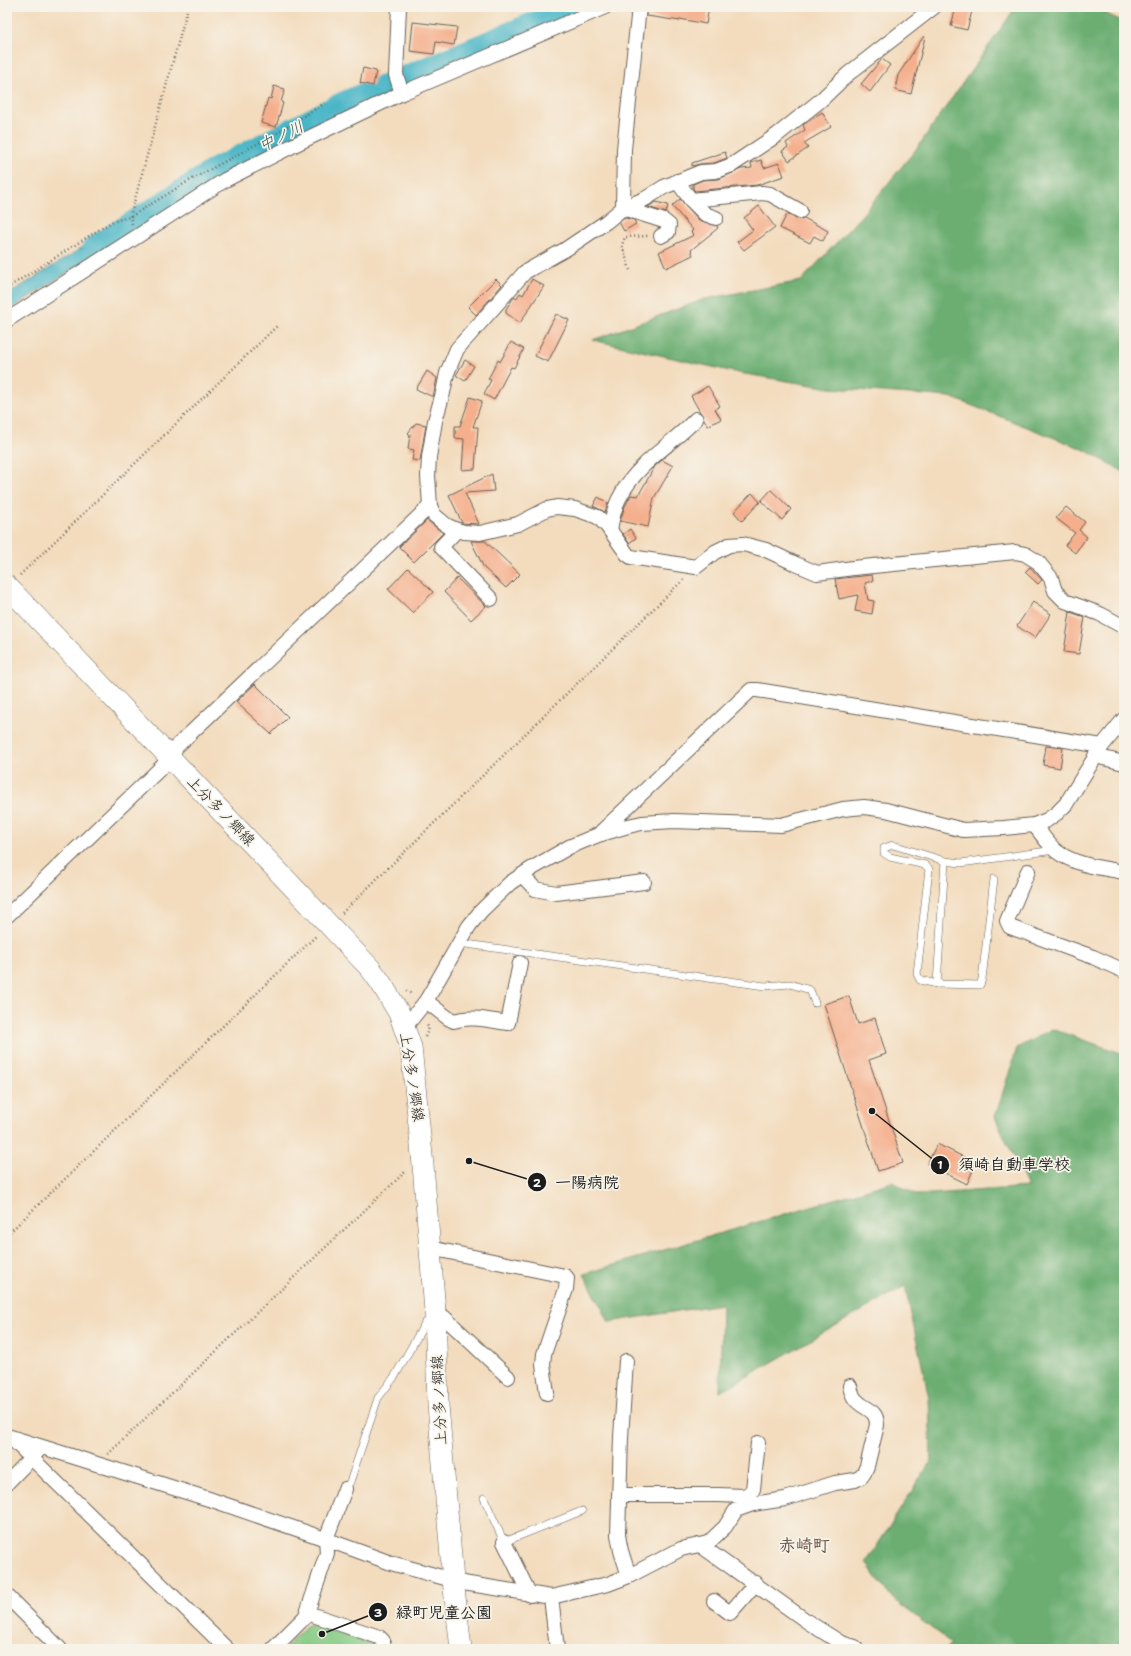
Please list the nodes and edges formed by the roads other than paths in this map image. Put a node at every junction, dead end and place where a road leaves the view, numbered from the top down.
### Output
1 (399, 7) edge
2 (605, 7) edge
3 (639, 7) edge
4 (934, 7) edge
5 (399, 85) junction
6 (677, 181) junction
7 (691, 200) junction
8 (623, 208) junction
9 (800, 211) dead end
10 (716, 218) dead end
11 (662, 236) road end
12 (7, 320) edge
13 (696, 419) dead end
14 (430, 506) junction
15 (457, 530) junction
16 (610, 530) junction
17 (8, 587) edge
18 (491, 599) dead end
19 (1124, 627) edge
20 (1124, 719) edge
21 (1098, 751) junction
22 (171, 758) junction
23 (1124, 763) edge
24 (1034, 824) junction
25 (598, 835) junction
26 (1056, 850) junction
27 (945, 861) junction
28 (1103, 868) junction
29 (1028, 871) dead end
30 (1124, 872) edge
31 (522, 875) junction
32 (994, 880) dead end
33 (1124, 880) edge
34 (644, 882) dead end
35 (7, 916) edge
36 (458, 943) junction
37 (520, 963) dead end
38 (1124, 971) edge
39 (938, 984) junction
40 (426, 1001) junction
41 (815, 1003) dead end
42 (405, 1026) junction
43 (430, 1248) junction
44 (431, 1309) junction
45 (626, 1361) dead end
46 (508, 1377) dead end
47 (850, 1386) dead end
48 (547, 1393) dead end
49 (9, 1436) edge
50 (758, 1443) dead end
51 (42, 1447) junction
52 (31, 1458) junction
53 (7, 1483) edge
54 (345, 1488) joint
55 (618, 1495) junction
56 (484, 1498) dead end
57 (746, 1501) junction
58 (582, 1511) dead end
59 (326, 1539) junction
60 (504, 1542) junction
61 (700, 1545) junction
62 (629, 1576) junction
63 (453, 1580) junction
64 (756, 1583) junction
65 (530, 1595) junction
66 (7, 1596) edge
67 (551, 1597) junction
68 (714, 1601) dead end
69 (307, 1613) junction
70 (855, 1646) dead end
71 (60, 1649) edge
72 (228, 1649) edge
73 (273, 1649) edge
74 (384, 1649) edge
75 (461, 1649) edge
76 (558, 1649) edge

1 - 5 street
2 - 5 street
3 - 8 street
4 - 6 street
5 - 12 street
6 - 7 street
6 - 8 street
7 - 9 street
7 - 10 street
8 - 11 street
8 - 14 street
13 - 16 street
14 - 15 street
14 - 22 street
15 - 16 street
15 - 18 street
16 - 19 street
17 - 22 main road, 上分多ノ郷線
20 - 21 street
21 - 23 street
21 - 24 street
21 - 25 street
22 - 35 street
22 - 42 main road, 上分多ノ郷線
24 - 25 street
24 - 26 street
25 - 31 street
26 - 27 lane
26 - 28 street
27 - 39 lane
27 - 39 lane
28 - 30 street
28 - 33 street
29 - 38 street
31 - 34 street
31 - 36 street
32 - 39 lane
36 - 40 street
36 - 41 lane
37 - 40 street
40 - 42 street
42 - 43 main road, 上分多ノ郷線
43 - 44 main road, 上分多ノ郷線
43 - 48 street
44 - 46 street
44 - 54 lane
44 - 63 main road, 上分多ノ郷線
45 - 55 street
47 - 57 street
49 - 51 street
49 - 52 street
50 - 57 street
51 - 52 street
51 - 59 street
52 - 53 street
52 - 72 street
54 - 59 street
55 - 57 street
55 - 62 street
56 - 60 lane
57 - 61 street
58 - 60 lane
59 - 63 street
59 - 69 street
60 - 65 street
61 - 62 street
61 - 64 street
62 - 67 street
63 - 65 street
63 - 75 main road, 上分多ノ郷線
64 - 68 street
64 - 70 street
65 - 67 street
66 - 71 street
67 - 76 street
69 - 73 street
69 - 74 street

